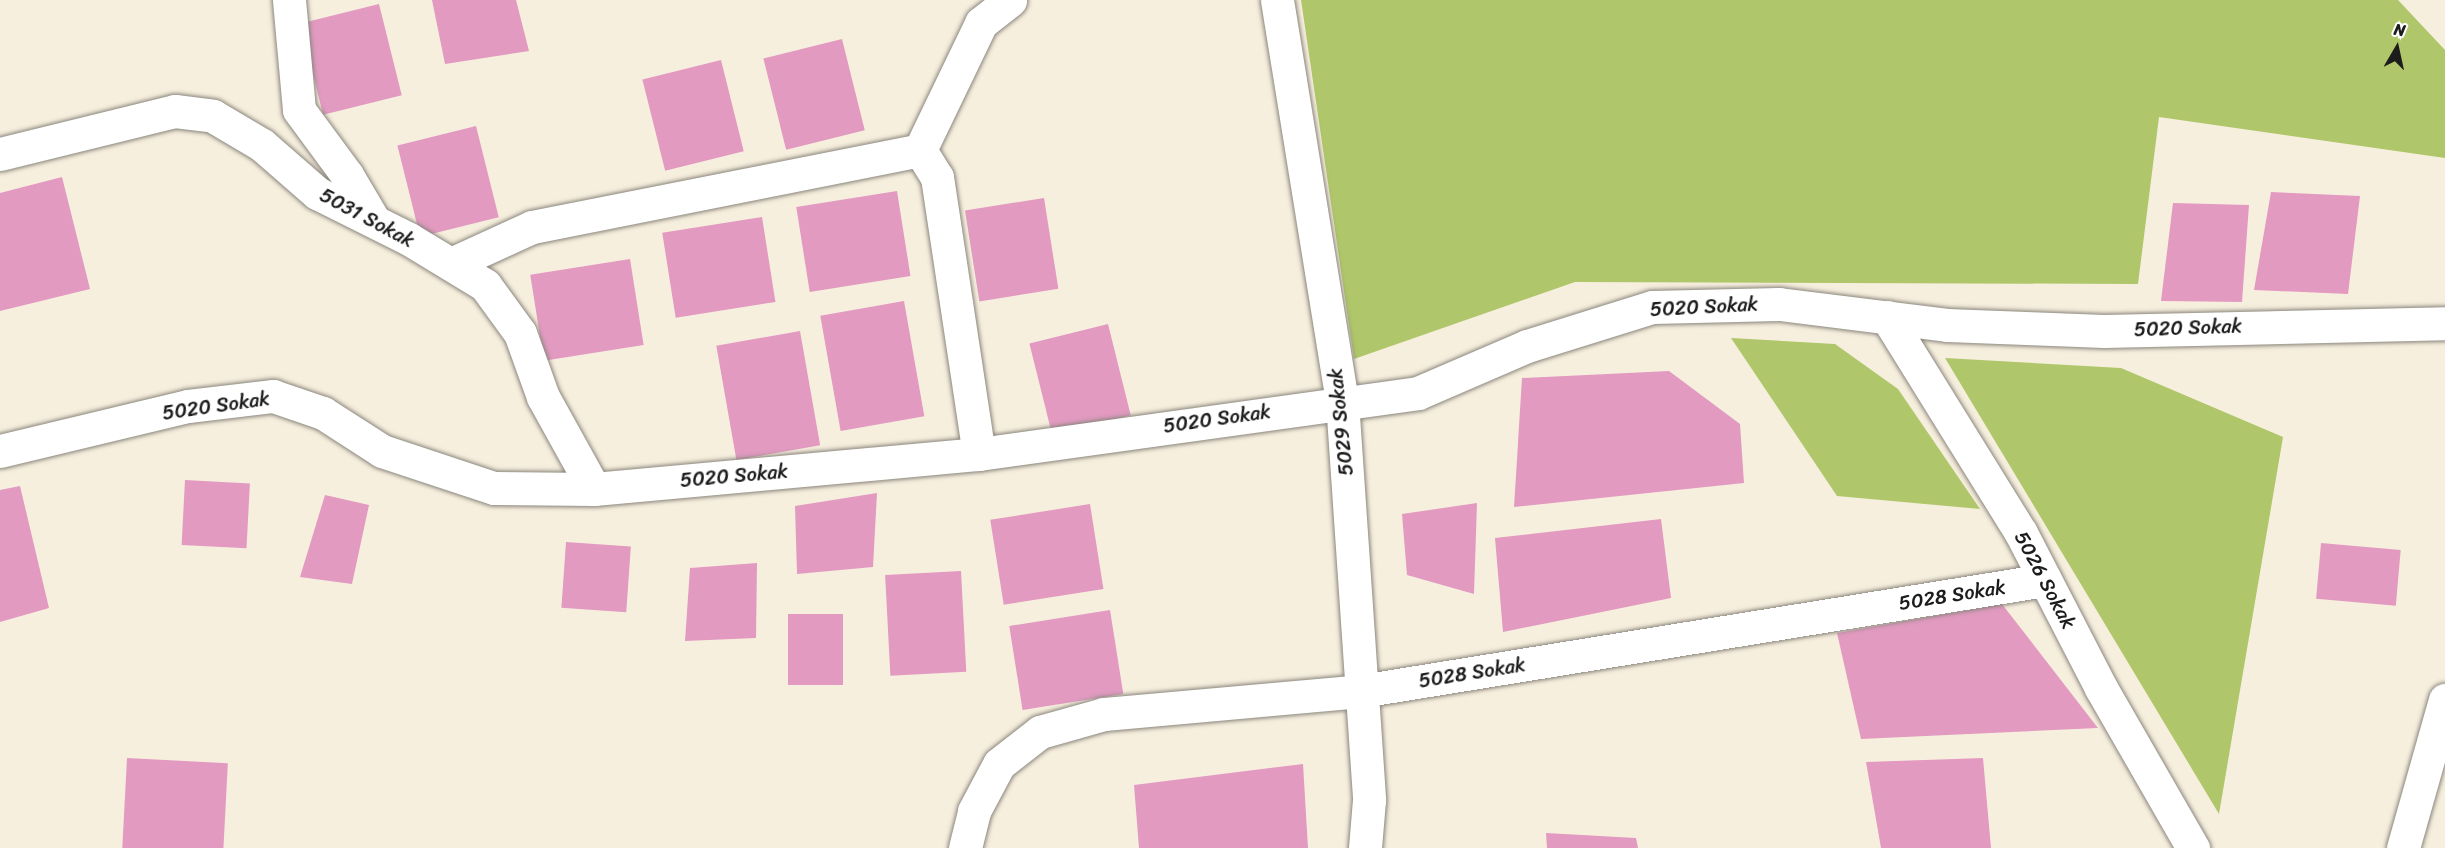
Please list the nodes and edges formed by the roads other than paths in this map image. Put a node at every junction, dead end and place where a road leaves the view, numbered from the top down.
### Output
1 (289, 0) edge
2 (1010, 0) edge
3 (1277, 0) edge
4 (920, 150) junction
5 (0, 154) edge
6 (374, 221) junction
7 (451, 264) junction
8 (1887, 317) junction
9 (2445, 323) edge
10 (1342, 401) junction
11 (0, 451) edge
12 (979, 454) junction
13 (594, 489) junction
14 (2045, 580) junction
15 (1362, 691) junction
16 (2445, 700) edge
17 (965, 848) edge
18 (1365, 848) edge
19 (2193, 848) edge
20 (2403, 848) edge

1 - 6 street
2 - 4 street
3 - 10 street, 5029 Sokak
4 - 7 street
4 - 12 street
5 - 6 street, 5031 Sokak
6 - 7 street, 5031 Sokak
7 - 13 street, 5031 Sokak
8 - 9 street, 5020 Sokak
8 - 10 street, 5020 Sokak
8 - 14 street, 5026 Sokak
10 - 12 street, 5020 Sokak
10 - 15 street, 5029 Sokak
11 - 13 street, 5020 Sokak
12 - 13 street, 5020 Sokak
14 - 15 street, 5028 Sokak
14 - 19 street, 5026 Sokak
15 - 17 street, 5028 Sokak
15 - 18 street, 5029 Sokak
16 - 20 street

